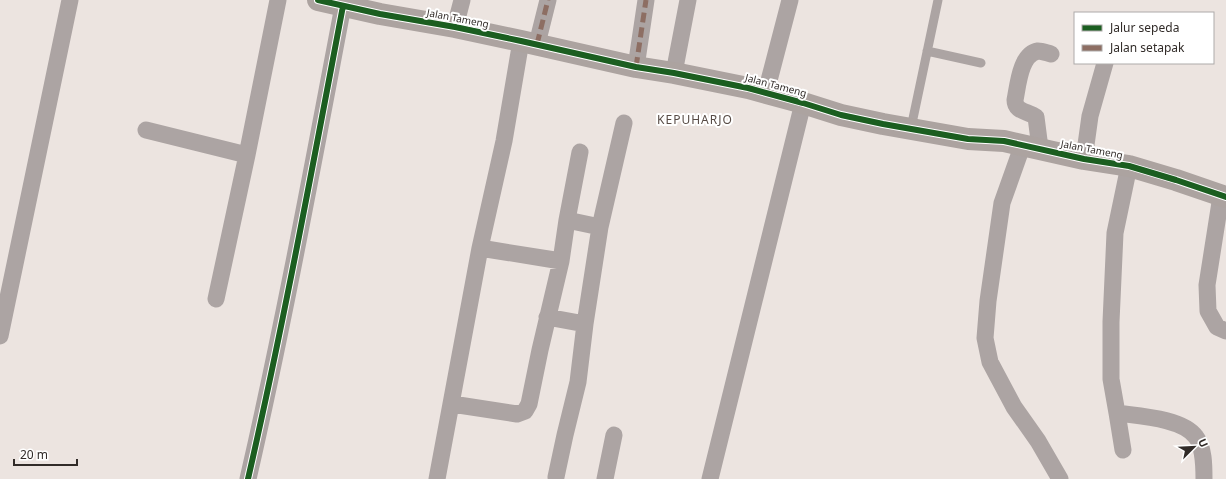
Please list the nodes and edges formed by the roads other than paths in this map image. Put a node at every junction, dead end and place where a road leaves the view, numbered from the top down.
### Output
1 (70, 0) edge
2 (278, 0) edge
3 (318, 0) edge
4 (462, 0) edge
5 (548, 0) edge
6 (646, 0) edge
7 (688, 0) edge
8 (790, 0) edge
9 (938, 0) edge
10 (343, 6) junction
11 (455, 27) junction
12 (529, 43) junction
13 (927, 51) junction
14 (1051, 54) dead end
15 (981, 63) dead end
16 (1105, 64) edge
17 (636, 67) junction
18 (674, 73) junction
19 (766, 92) junction
20 (803, 103) junction
21 (624, 123) dead end
22 (911, 128) junction
23 (146, 130) dead end
24 (1031, 146) junction
25 (580, 152) dead end
26 (247, 155) junction
27 (1084, 159) junction
28 (1129, 166) junction
29 (1223, 196) edge
30 (567, 220) junction
31 (600, 227) junction
32 (480, 248) junction
33 (561, 261) junction
34 (216, 299) dead end
35 (548, 317) junction
36 (585, 324) junction
37 (1226, 331) edge
38 (0, 336) edge
39 (452, 404) junction
40 (1117, 413) junction
41 (614, 435) dead end
42 (1123, 450) dead end
43 (556, 477) dead end
44 (248, 479) edge
45 (437, 479) edge
46 (605, 479) edge
47 (710, 479) edge
48 (1060, 479) edge
49 (1204, 479) edge

1 - 38 street
2 - 26 street
3 - 10 street, Jalan Tameng
4 - 11 street
5 - 12 street
6 - 17 street
7 - 18 street
8 - 19 street
9 - 13 lane
10 - 11 street, Jalan Tameng
10 - 44 street
11 - 12 street, Jalan Tameng
12 - 17 street, Jalan Tameng
12 - 32 street
13 - 15 lane
13 - 22 lane
14 - 24 street
16 - 27 street
17 - 18 street, Jalan Tameng
18 - 19 street, Jalan Tameng
19 - 20 street, Jalan Tameng
20 - 22 street, Jalan Tameng
20 - 47 street
21 - 31 street
22 - 24 street, Jalan Tameng
23 - 26 street
24 - 27 street, Jalan Tameng
24 - 48 street
25 - 30 street
26 - 34 street
27 - 28 street, Jalan Tameng
28 - 29 street, Jalan Tameng
28 - 40 street
29 - 37 street
30 - 31 street
30 - 33 street
31 - 36 street
32 - 33 street
32 - 39 street
33 - 35 street
35 - 36 street
35 - 39 street
36 - 43 street
39 - 45 street
40 - 42 street
40 - 49 street
41 - 46 street

